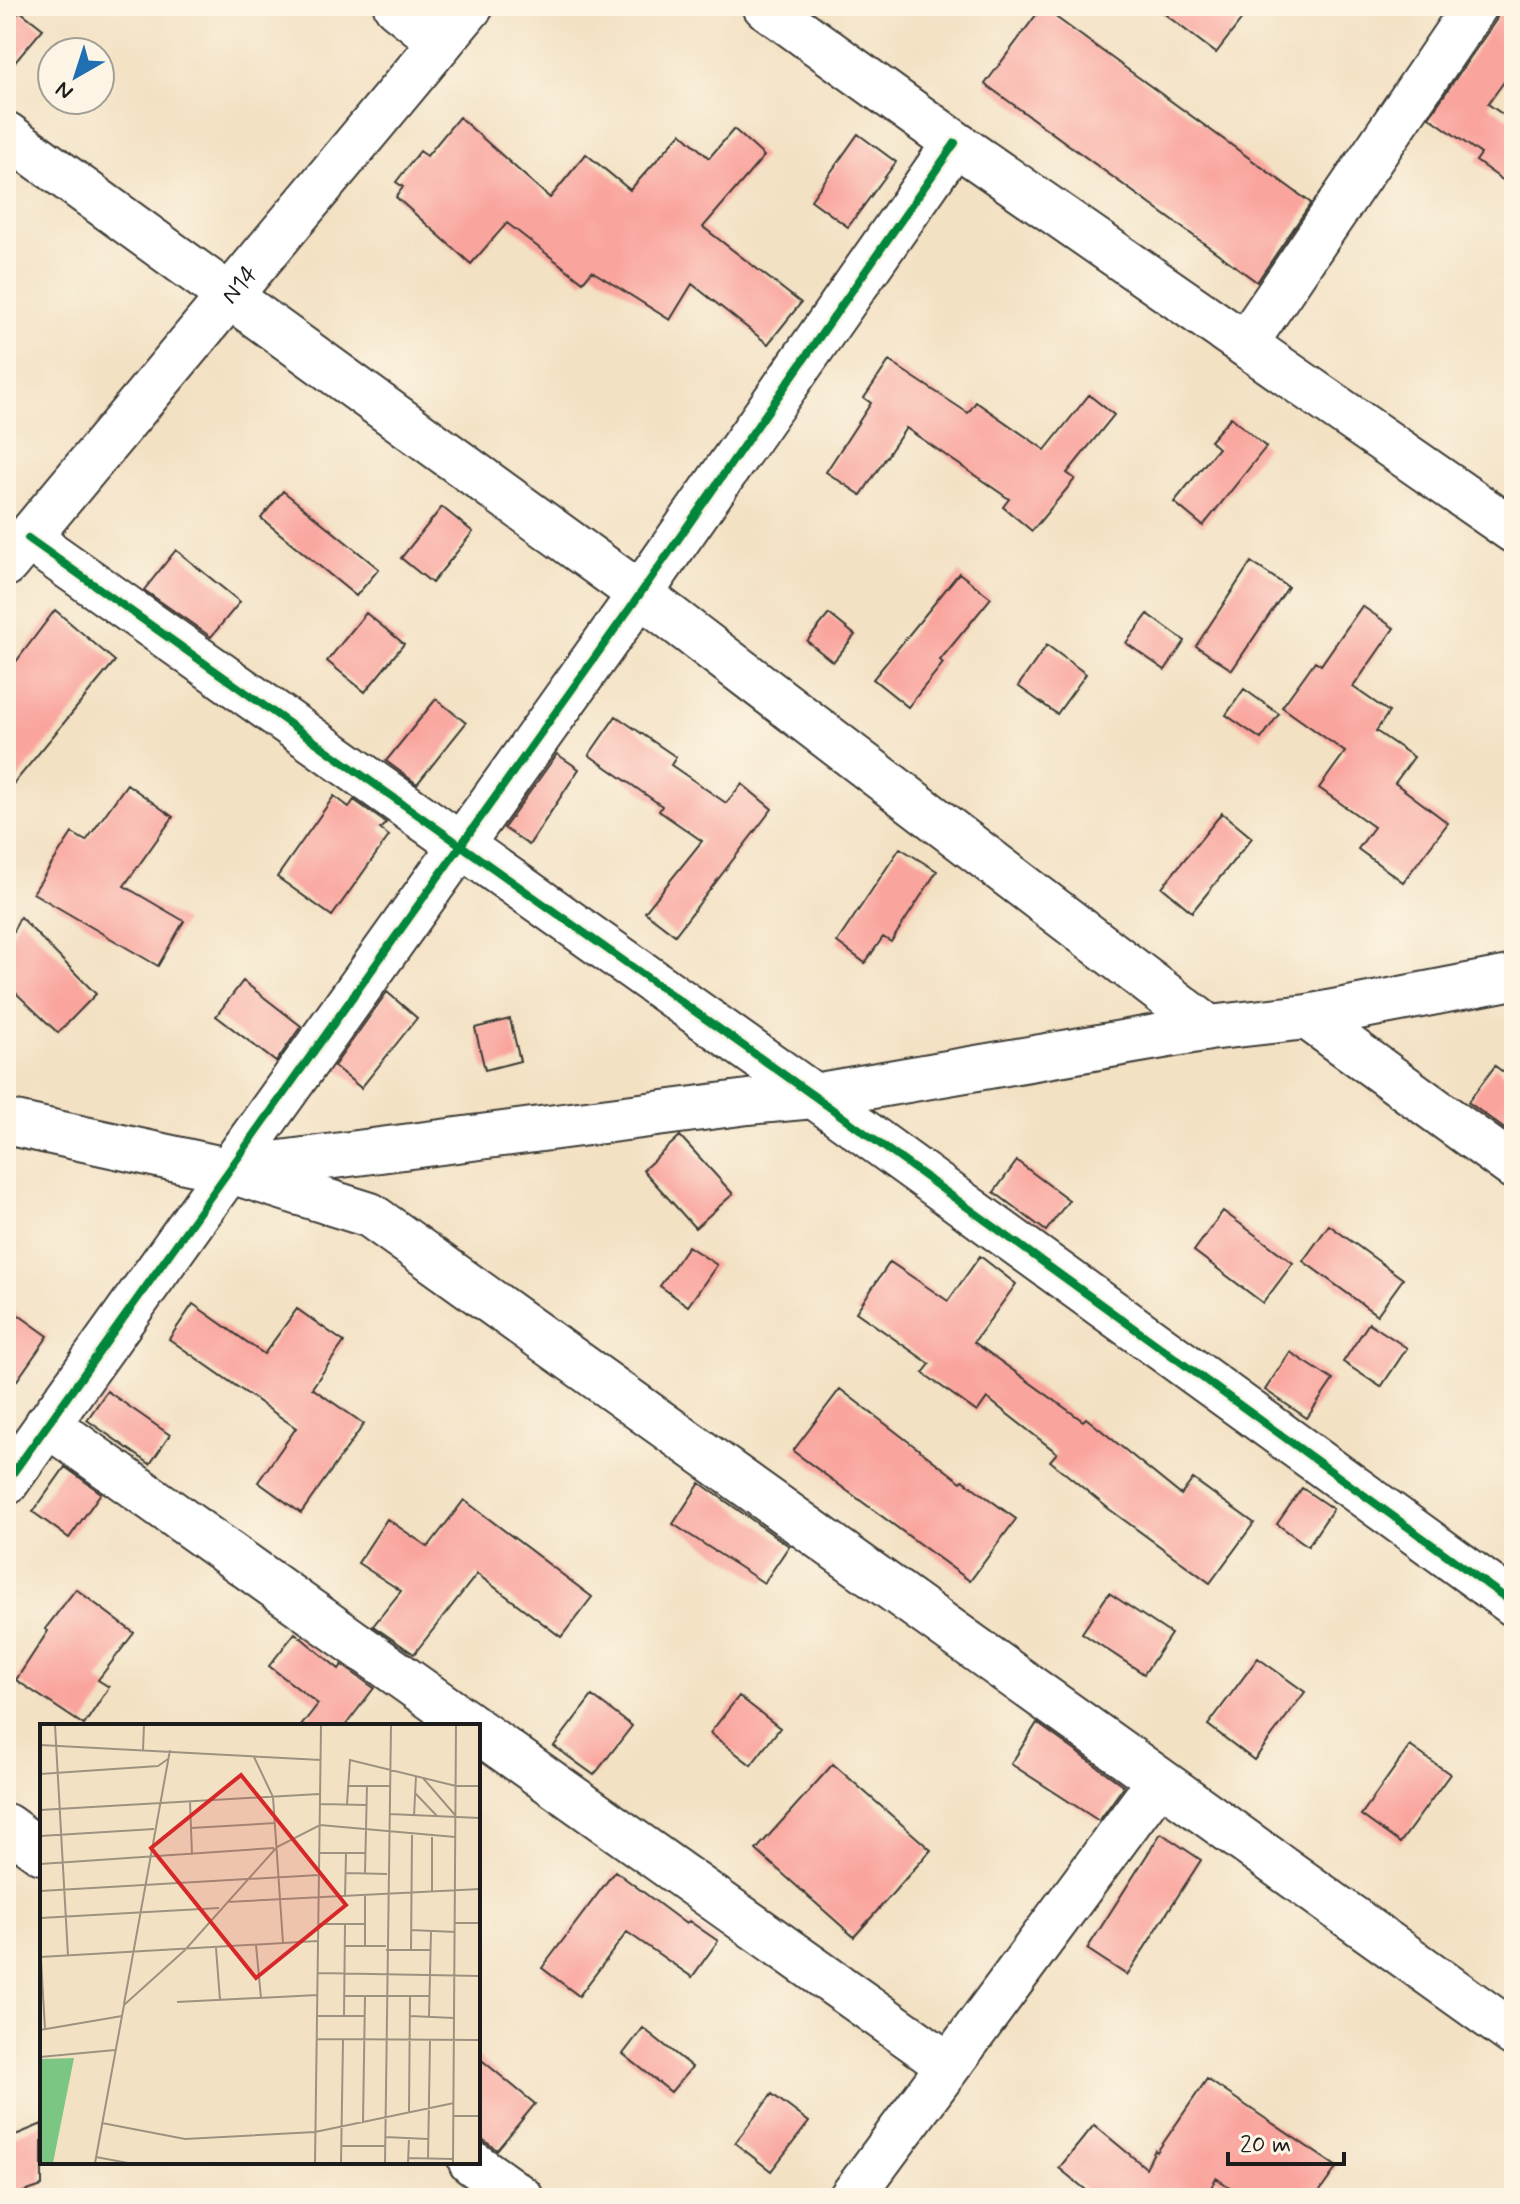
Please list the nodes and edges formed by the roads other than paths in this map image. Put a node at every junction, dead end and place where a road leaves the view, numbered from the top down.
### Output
1 (396, 6) edge
2 (471, 6) edge
3 (765, 6) edge
4 (1475, 6) edge
5 (441, 42) junction
6 (6, 134) edge
7 (955, 143) junction
8 (229, 297) junction
9 (1245, 344) junction
10 (1514, 531) edge
11 (17, 551) edge
12 (640, 594) junction
13 (461, 845) junction
14 (1514, 977) edge
15 (1307, 1017) junction
16 (1209, 1028) junction
17 (814, 1096) junction
18 (6, 1122) edge
19 (1514, 1167) edge
20 (227, 1170) junction
21 (47, 1424) junction
22 (6, 1483) edge
23 (1514, 1604) edge
24 (468, 1724) edge
25 (480, 1732) edge
26 (1159, 1781) junction
27 (6, 1826) edge
28 (40, 1851) edge
29 (1514, 2034) edge
30 (949, 2065) junction
31 (474, 2164) edge
32 (521, 2198) edge
33 (851, 2198) edge

1 - 5 street
2 - 5 street, N14
3 - 7 street
4 - 9 street
5 - 8 street, N14
6 - 8 street
7 - 9 street
7 - 12 street
8 - 11 street, N14
8 - 12 street
9 - 10 street
11 - 13 street
12 - 13 street
12 - 16 street
13 - 17 street
13 - 20 street
14 - 15 street
15 - 16 street
15 - 19 street
16 - 17 street
17 - 20 street
17 - 23 street
18 - 20 street
20 - 21 street
20 - 26 street
21 - 22 street
21 - 24 street
25 - 30 street
26 - 29 street
26 - 30 street
27 - 28 street
30 - 33 street
31 - 32 street

